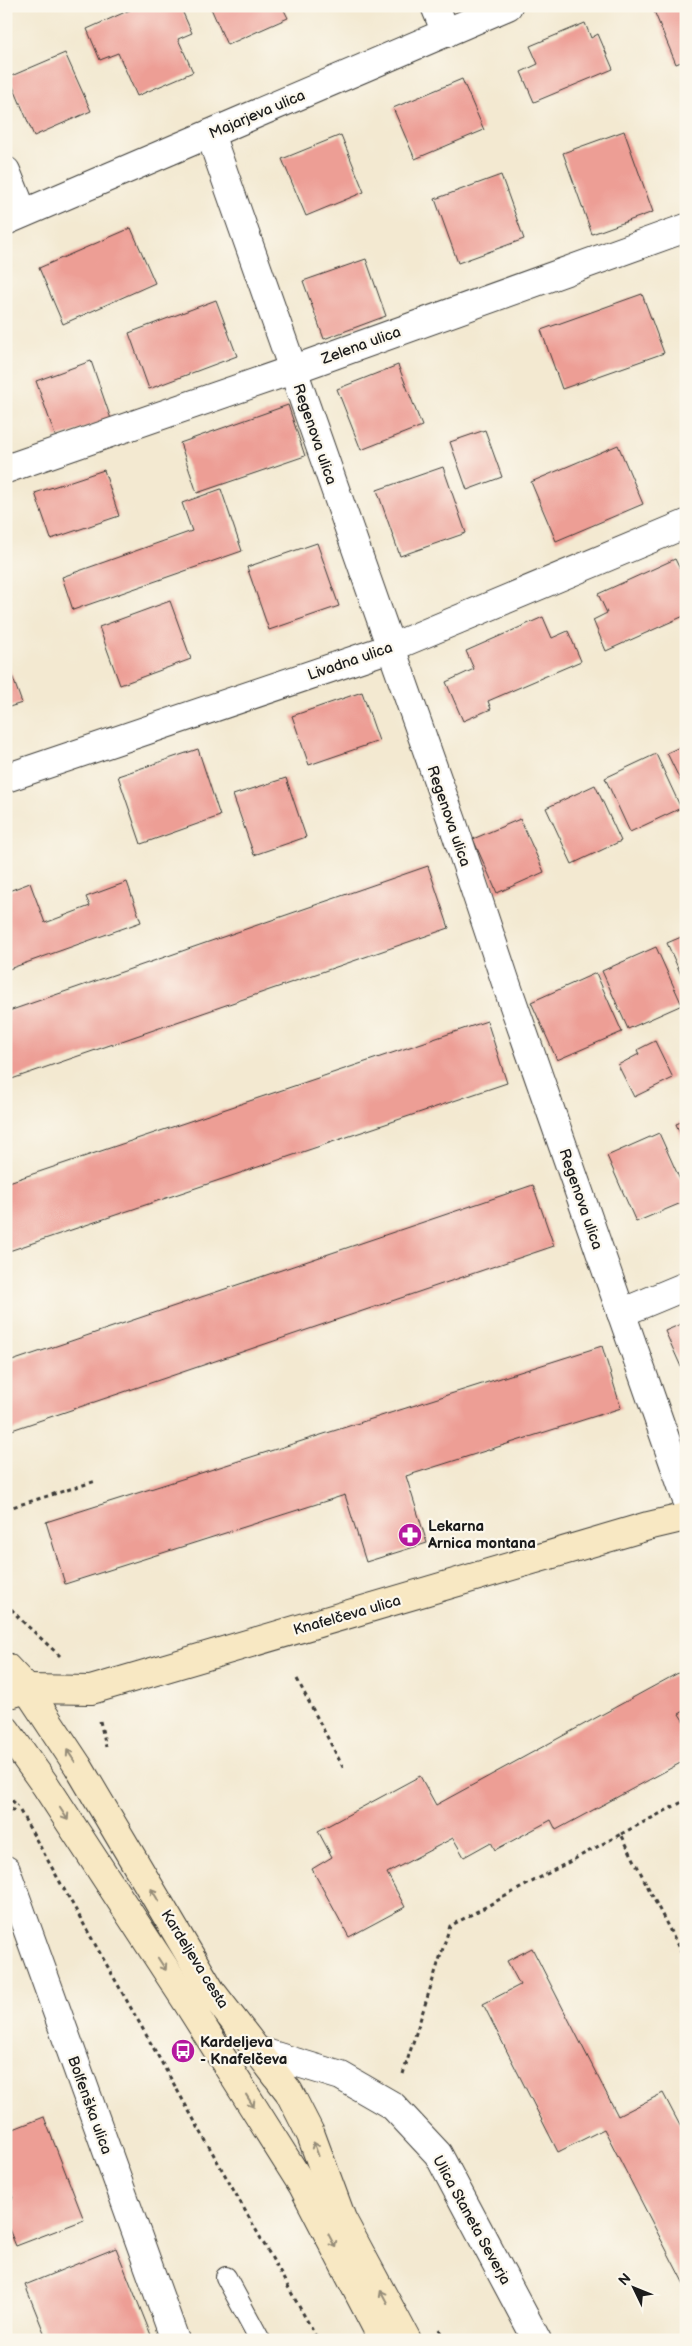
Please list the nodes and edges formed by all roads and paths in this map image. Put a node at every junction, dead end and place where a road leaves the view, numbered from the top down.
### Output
1 (435, 6) edge
2 (508, 6) edge
3 (446, 33) junction
4 (210, 134) junction
5 (6, 171) edge
6 (15, 217) edge
7 (686, 228) edge
8 (292, 370) junction
9 (6, 469) edge
10 (686, 524) edge
11 (390, 648) junction
12 (6, 778) edge
13 (686, 1286) edge
14 (621, 1313) junction
15 (96, 1481) dead end
16 (686, 1498) edge
17 (6, 1509) edge
18 (686, 1517) edge
19 (6, 1668) edge
20 (298, 1679) dead end
21 (16, 1692) edge
22 (6, 1730) edge
23 (346, 1771) dead end
24 (6, 1795) edge
25 (686, 1800) edge
26 (17, 1805) junction
27 (6, 1818) edge
28 (621, 1834) junction
29 (6, 1870) edge
30 (686, 1962) edge
31 (259, 2051) junction
32 (393, 2106) junction
33 (226, 2277) dead end
34 (175, 2340) edge
35 (260, 2340) edge
36 (318, 2340) edge
37 (384, 2340) edge
38 (407, 2340) edge
39 (537, 2340) edge

1 - 3 street
2 - 3 street, Majarjeva ulica
3 - 4 street, Majarjeva ulica
4 - 6 street, Majarjeva ulica
4 - 8 street, Regenova ulica
5 - 6 street
7 - 8 street, Zelena ulica
8 - 9 street, Zelena ulica
8 - 11 street, Regenova ulica
10 - 11 street, Livadna ulica
11 - 12 street, Livadna ulica
11 - 14 street, Regenova ulica
13 - 14 street
14 - 16 street, Regenova ulica
15 - 17 path
18 - 21 street, Knafelčeva ulica
19 - 21 street, Kardeljeva cesta
20 - 23 path
31 -> 21 street, Kardeljeva cesta
22 -> 37 street, Kardeljeva cesta
24 - 26 path
25 - 28 path
26 - 27 path
26 - 36 path
28 - 30 path
28 - 32 path
29 - 34 street, Bolfenška ulica
31 - 32 street, Ulica Staneta Severja
38 -> 31 street, Kardeljeva cesta
32 - 39 street, Ulica Staneta Severja
33 - 35 lane

